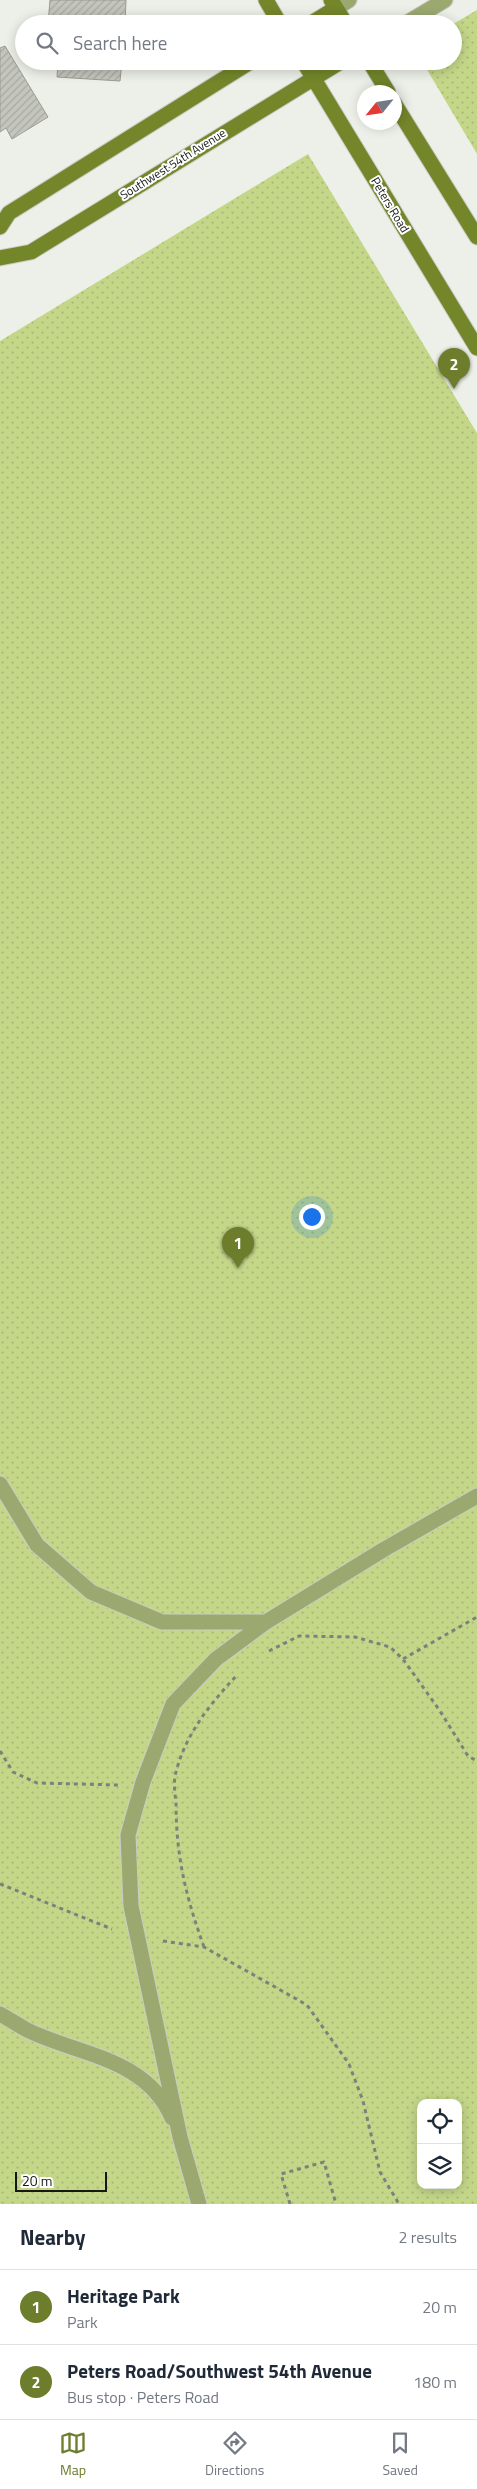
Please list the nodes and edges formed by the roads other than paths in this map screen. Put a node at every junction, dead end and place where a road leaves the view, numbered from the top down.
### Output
1 (266, 0) edge
2 (445, 0) edge
3 (339, 3) edge
4 (275, 15) edge
5 (322, 15) edge
6 (343, 15) edge
7 (420, 15) edge
8 (238, 70) edge
9 (308, 70) edge
10 (327, 70) edge
11 (375, 70) edge
12 (313, 78) junction
13 (384, 85) edge
14 (402, 117) edge
15 (0, 227) edge
16 (477, 237) edge
17 (0, 258) edge
18 (477, 348) edge
19 (0, 1484) edge
20 (477, 1496) edge
21 (266, 1622) junction
22 (0, 2014) edge
23 (180, 2137) junction
24 (199, 2204) edge

1 - 4 street
2 - 7 street
3 - 5 street
3 - 6 street
8 - 15 street
9 - 12 street, Peters Road
10 - 12 street, Southwest 54th Avenue
11 - 13 street
12 - 17 street, Southwest 54th Avenue
12 - 18 street, Peters Road
14 - 16 street
19 - 21 street
20 - 21 street
21 - 23 street
22 - 23 street
23 - 24 street

